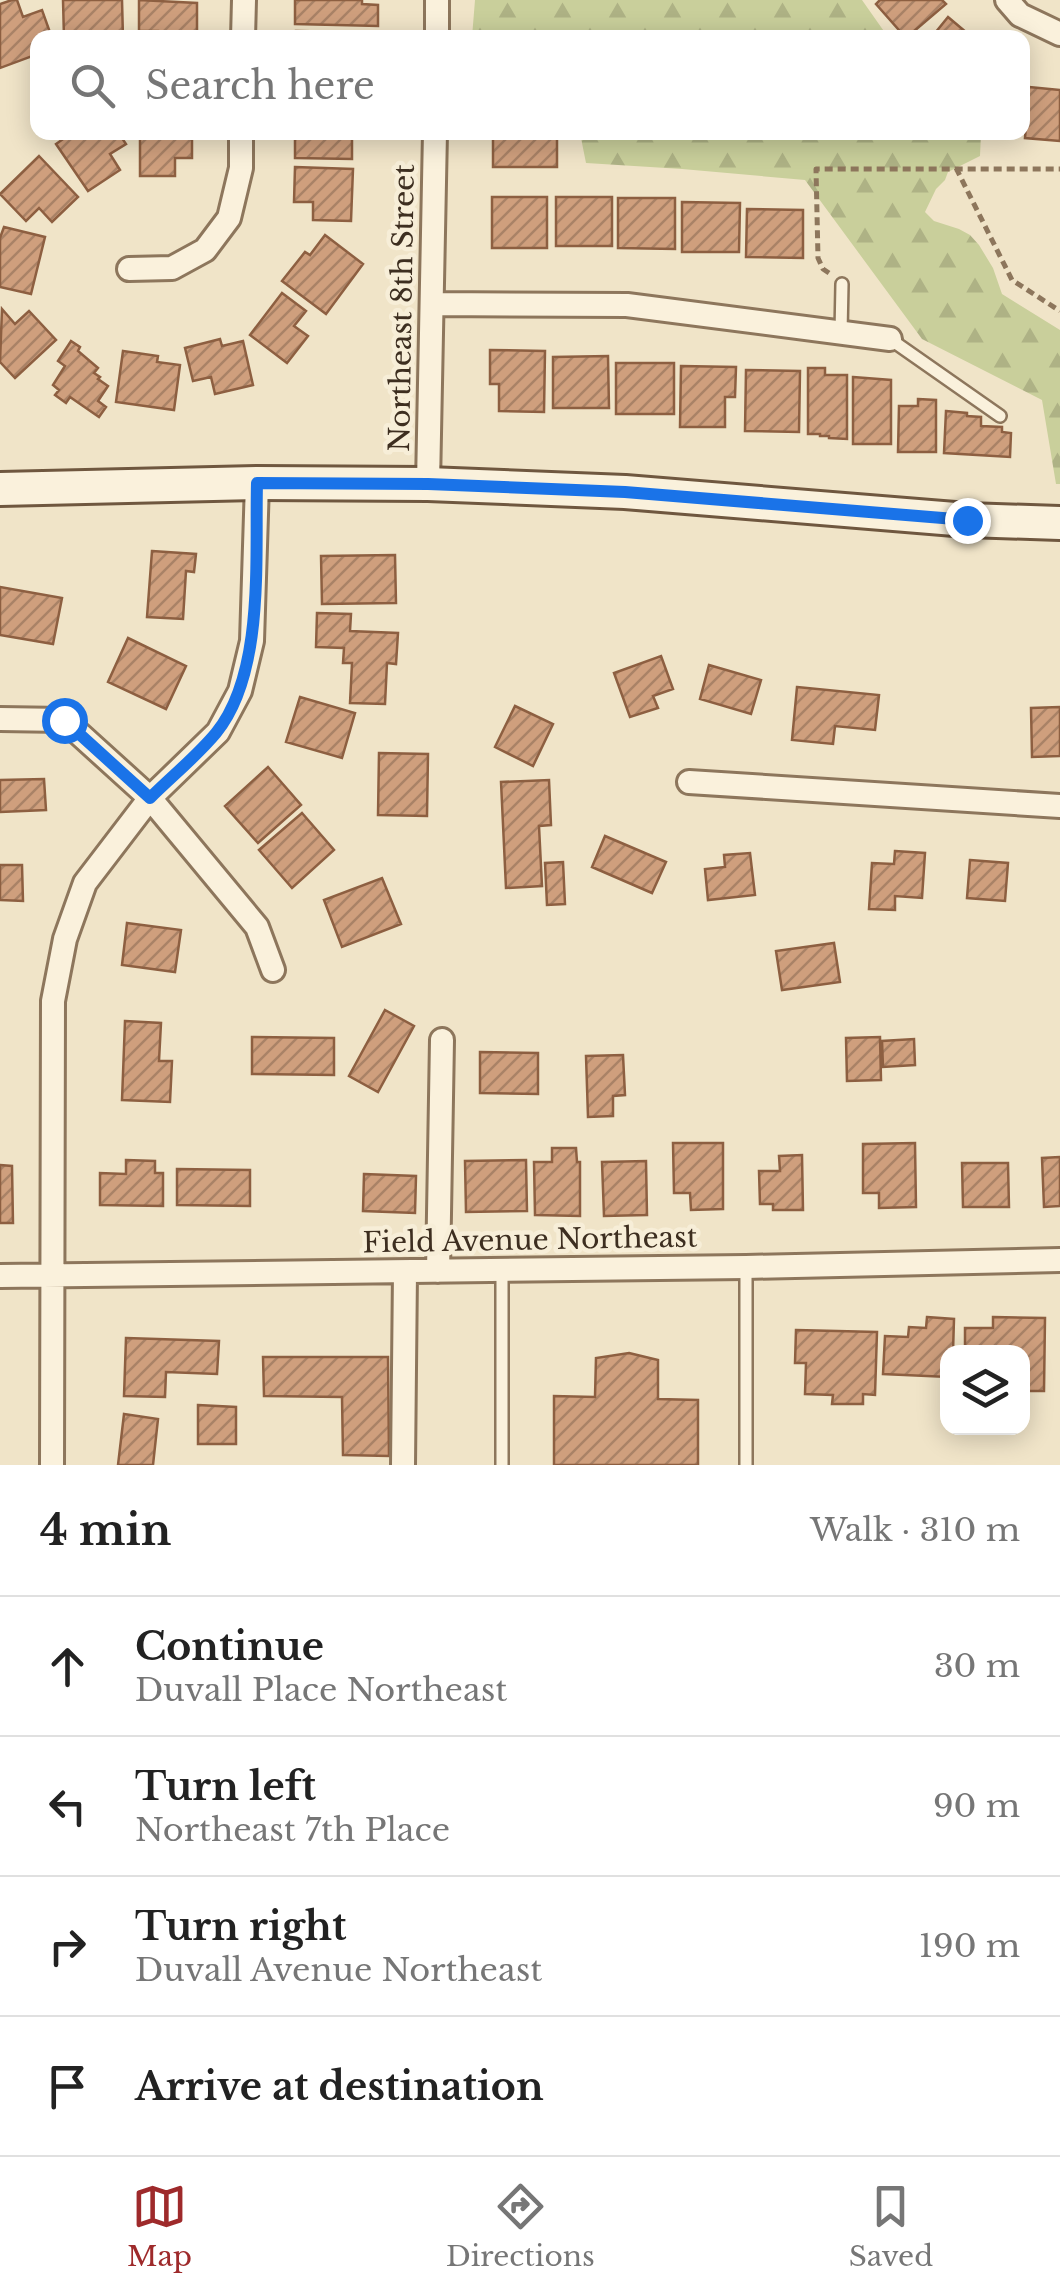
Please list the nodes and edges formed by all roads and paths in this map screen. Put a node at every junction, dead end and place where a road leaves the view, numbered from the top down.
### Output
1 (244, 0) edge
2 (437, 0) edge
3 (1007, 0) edge
4 (243, 30) edge
5 (437, 30) edge
6 (1060, 34) edge
7 (242, 140) edge
8 (435, 140) edge
9 (956, 168) junction
10 (1060, 169) edge
11 (129, 268) dead end
12 (842, 284) joint
13 (432, 304) junction
14 (1060, 311) edge
15 (841, 333) junction
16 (890, 339) joint
17 (1000, 416) dead end
18 (257, 483) junction
19 (428, 484) junction
20 (0, 489) edge
21 (1060, 523) edge
22 (0, 720) edge
23 (688, 782) dead end
24 (150, 798) junction
25 (1060, 806) edge
26 (273, 970) dead end
27 (442, 1040) dead end
28 (1060, 1260) edge
29 (746, 1267) junction
30 (502, 1270) junction
31 (438, 1271) junction
32 (406, 1272) junction
33 (0, 1276) edge
34 (52, 1276) junction
35 (52, 1465) edge
36 (403, 1465) edge
37 (502, 1465) edge
38 (746, 1465) edge

1 - 4 street
2 - 5 street
3 - 6 street
7 - 11 street
8 - 13 street, Northeast 8th Street
9 - 10 path
9 - 12 path
9 - 14 path
12 - 15 lane
13 - 15 street
13 - 19 street, Northeast 8th Street
15 - 16 street
16 - 17 lane
18 - 19 main road
18 - 20 main road
18 - 24 street
19 - 21 main road
22 - 24 street
23 - 25 street
24 - 26 street
24 - 34 street
27 - 31 street
28 - 29 street, Field Avenue Northeast
29 - 30 street, Field Avenue Northeast
29 - 38 lane
30 - 31 street, Field Avenue Northeast
30 - 37 lane
31 - 32 street, Field Avenue Northeast
32 - 34 street, Field Avenue Northeast
32 - 36 street
33 - 34 street, Field Avenue Northeast
34 - 35 street

